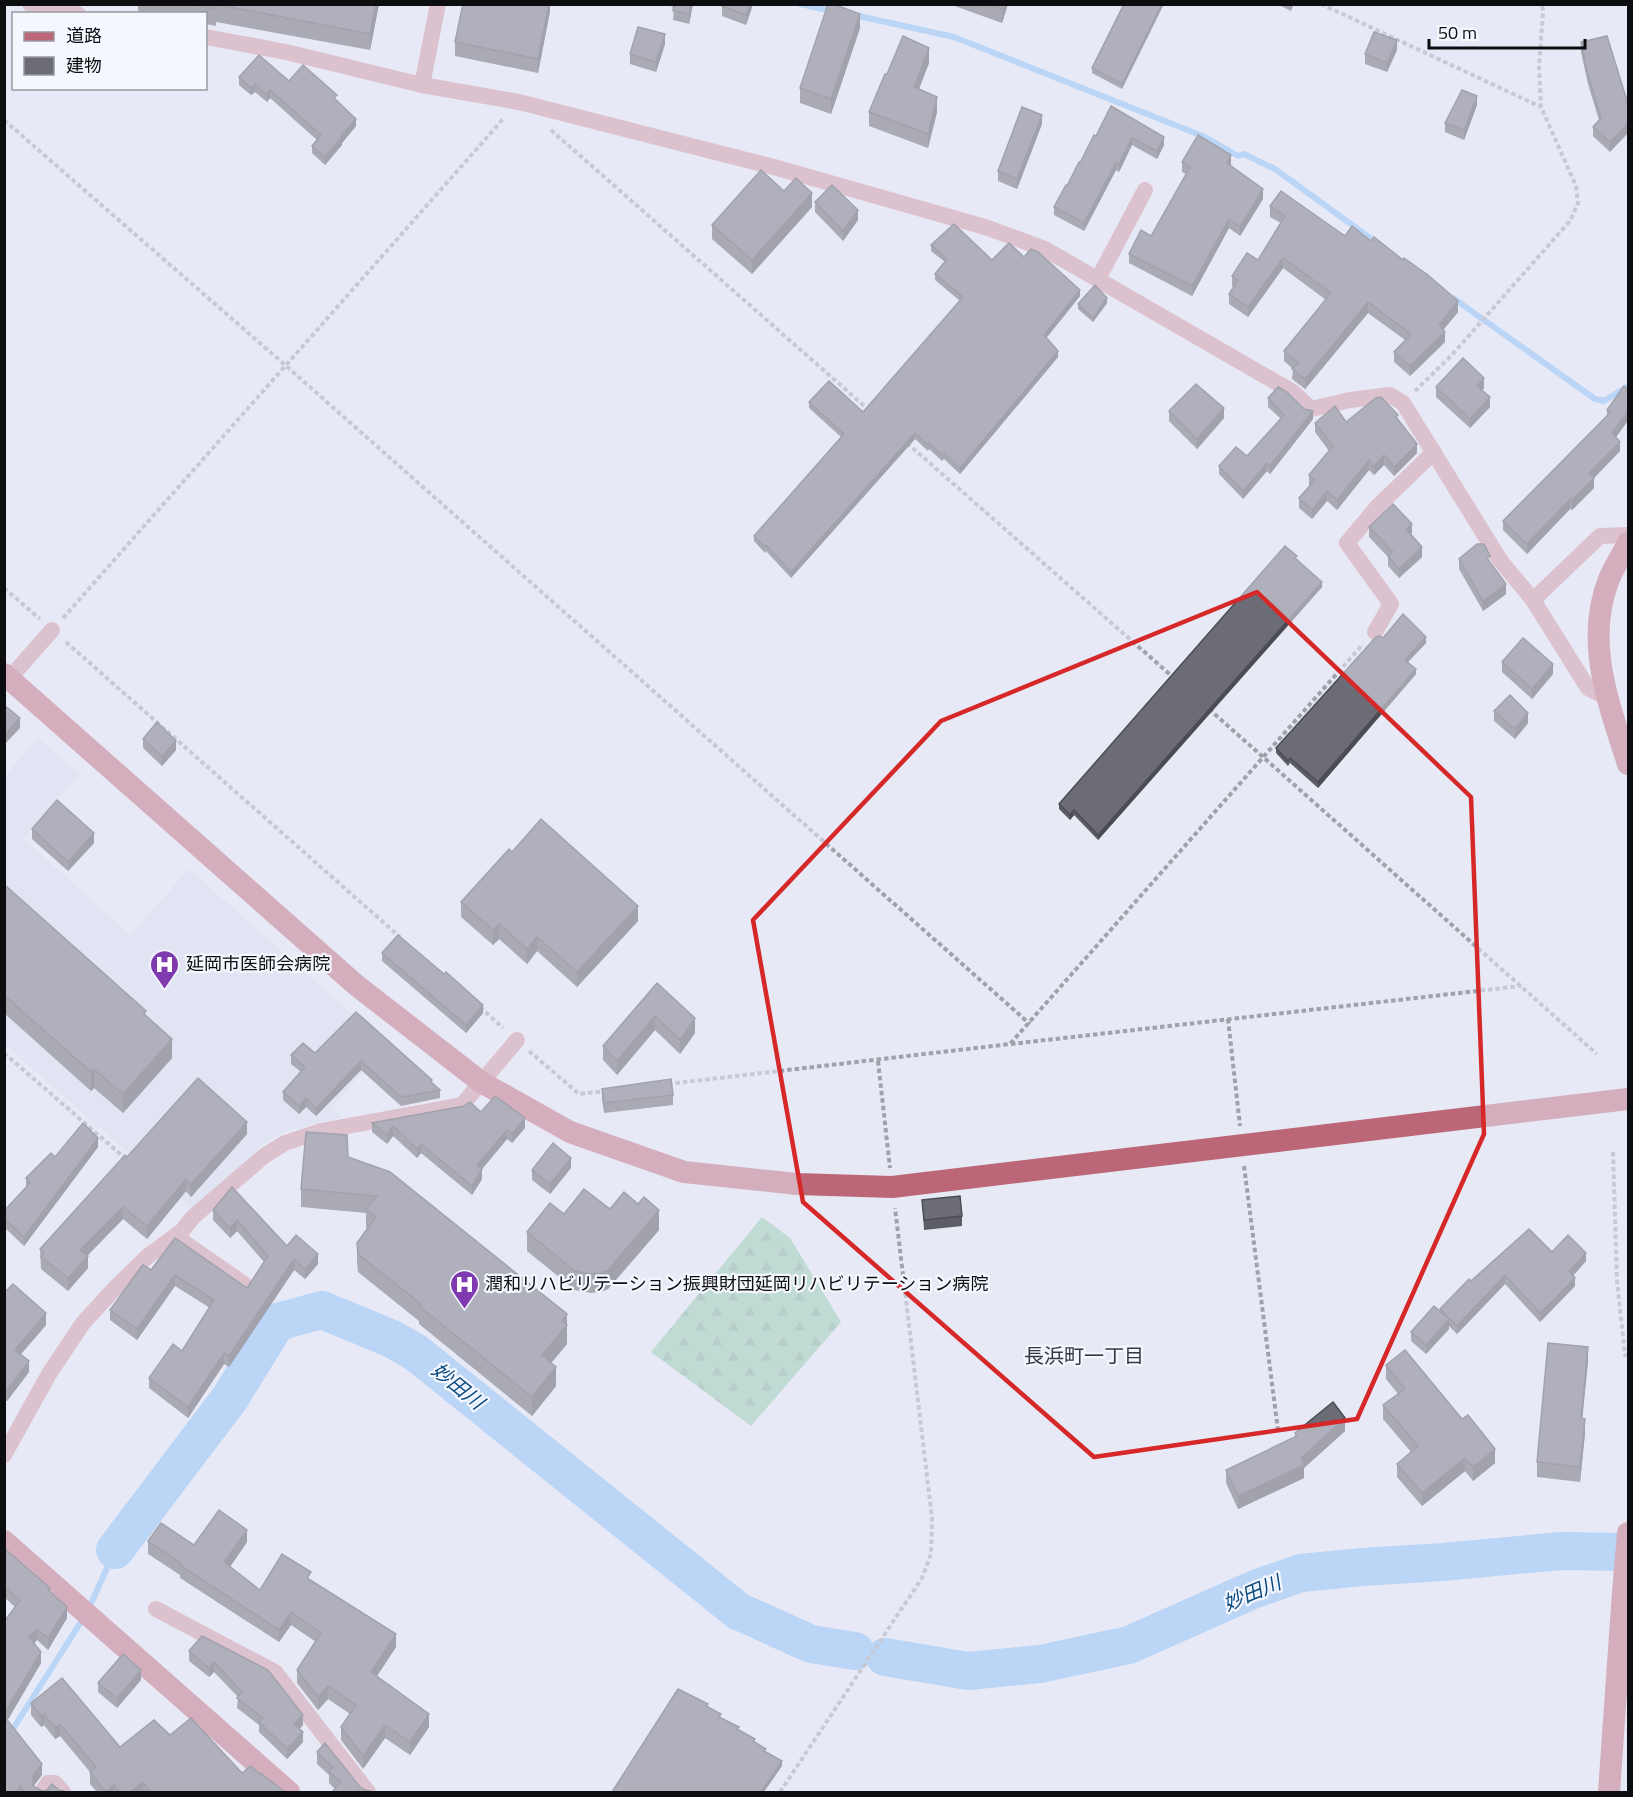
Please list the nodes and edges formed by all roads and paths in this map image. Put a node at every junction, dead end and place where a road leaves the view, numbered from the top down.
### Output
1 (30, 4) edge
2 (438, 4) edge
3 (1322, 4) edge
4 (1542, 4) edge
5 (1547, 4) edge
6 (68, 12) edge
7 (1543, 12) junction
8 (207, 37) edge
9 (422, 85) junction
10 (519, 102) junction
11 (1541, 107) junction
12 (4, 120) edge
13 (546, 125) dead end
14 (1145, 190) dead end
15 (1098, 279) junction
16 (285, 365) junction
17 (1403, 403) junction
18 (878, 418) edge
19 (905, 441) edge
20 (1434, 452) junction
21 (1629, 535) edge
22 (1629, 543) edge
23 (4, 588) edge
24 (1533, 600) junction
25 (52, 630) junction
26 (1374, 632) joint
27 (7, 676) edge
28 (1174, 678) edge
29 (1607, 698) junction
30 (1201, 702) edge
31 (1264, 757) junction
32 (1629, 764) edge
33 (401, 938) edge
34 (1521, 986) junction
35 (472, 1001) edge
36 (1228, 1019) junction
37 (1030, 1024) junction
38 (517, 1040) junction
39 (1010, 1044) junction
40 (4, 1053) edge
41 (1597, 1054) dead end
42 (878, 1061) junction
43 (481, 1082) junction
44 (663, 1085) edge
45 (615, 1090) edge
46 (1629, 1099) edge
47 (1242, 1145) junction
48 (1613, 1152) dead end
49 (130, 1162) edge
50 (892, 1187) junction
51 (175, 1236) junction
52 (244, 1284) edge
53 (1629, 1355) edge
54 (1278, 1430) dead end
55 (4, 1455) edge
56 (1629, 1533) edge
57 (4, 1541) edge
58 (156, 1609) dead end
59 (42, 1792) edge
60 (63, 1792) edge
61 (289, 1792) edge
62 (368, 1792) edge
63 (780, 1792) edge
64 (1609, 1792) edge

1 - 6 street
2 - 9 street
3 - 11 path
4 - 7 path
5 - 7 path
7 - 11 path
8 - 9 street
9 - 10 street
10 - 15 street
10 - 16 path
11 - 17 path
12 - 16 path
13 - 18 path
14 - 15 street
15 - 17 street
16 - 25 path
16 - 37 path
17 - 20 street
19 - 28 path
20 - 24 street
20 - 26 street
21 - 24 street
22 - 29 street
23 - 25 path
24 - 29 street
25 - 27 street
25 - 33 path
26 - 31 path
27 - 43 street
29 - 32 street
30 - 31 path
31 - 34 path
31 - 37 path
34 - 36 path
34 - 41 path
35 - 38 path
36 - 39 path
36 - 47 path
37 - 39 path
38 - 43 street
38 - 45 path
39 - 42 path
40 - 49 path
42 - 44 path
42 - 50 path
43 - 50 street
43 - 51 street
46 - 47 street
47 - 50 street
47 - 54 path
48 - 53 path
50 - 63 path
51 - 52 street
51 - 55 street
56 - 64 street
57 - 61 street
58 - 62 street
59 - 60 street

